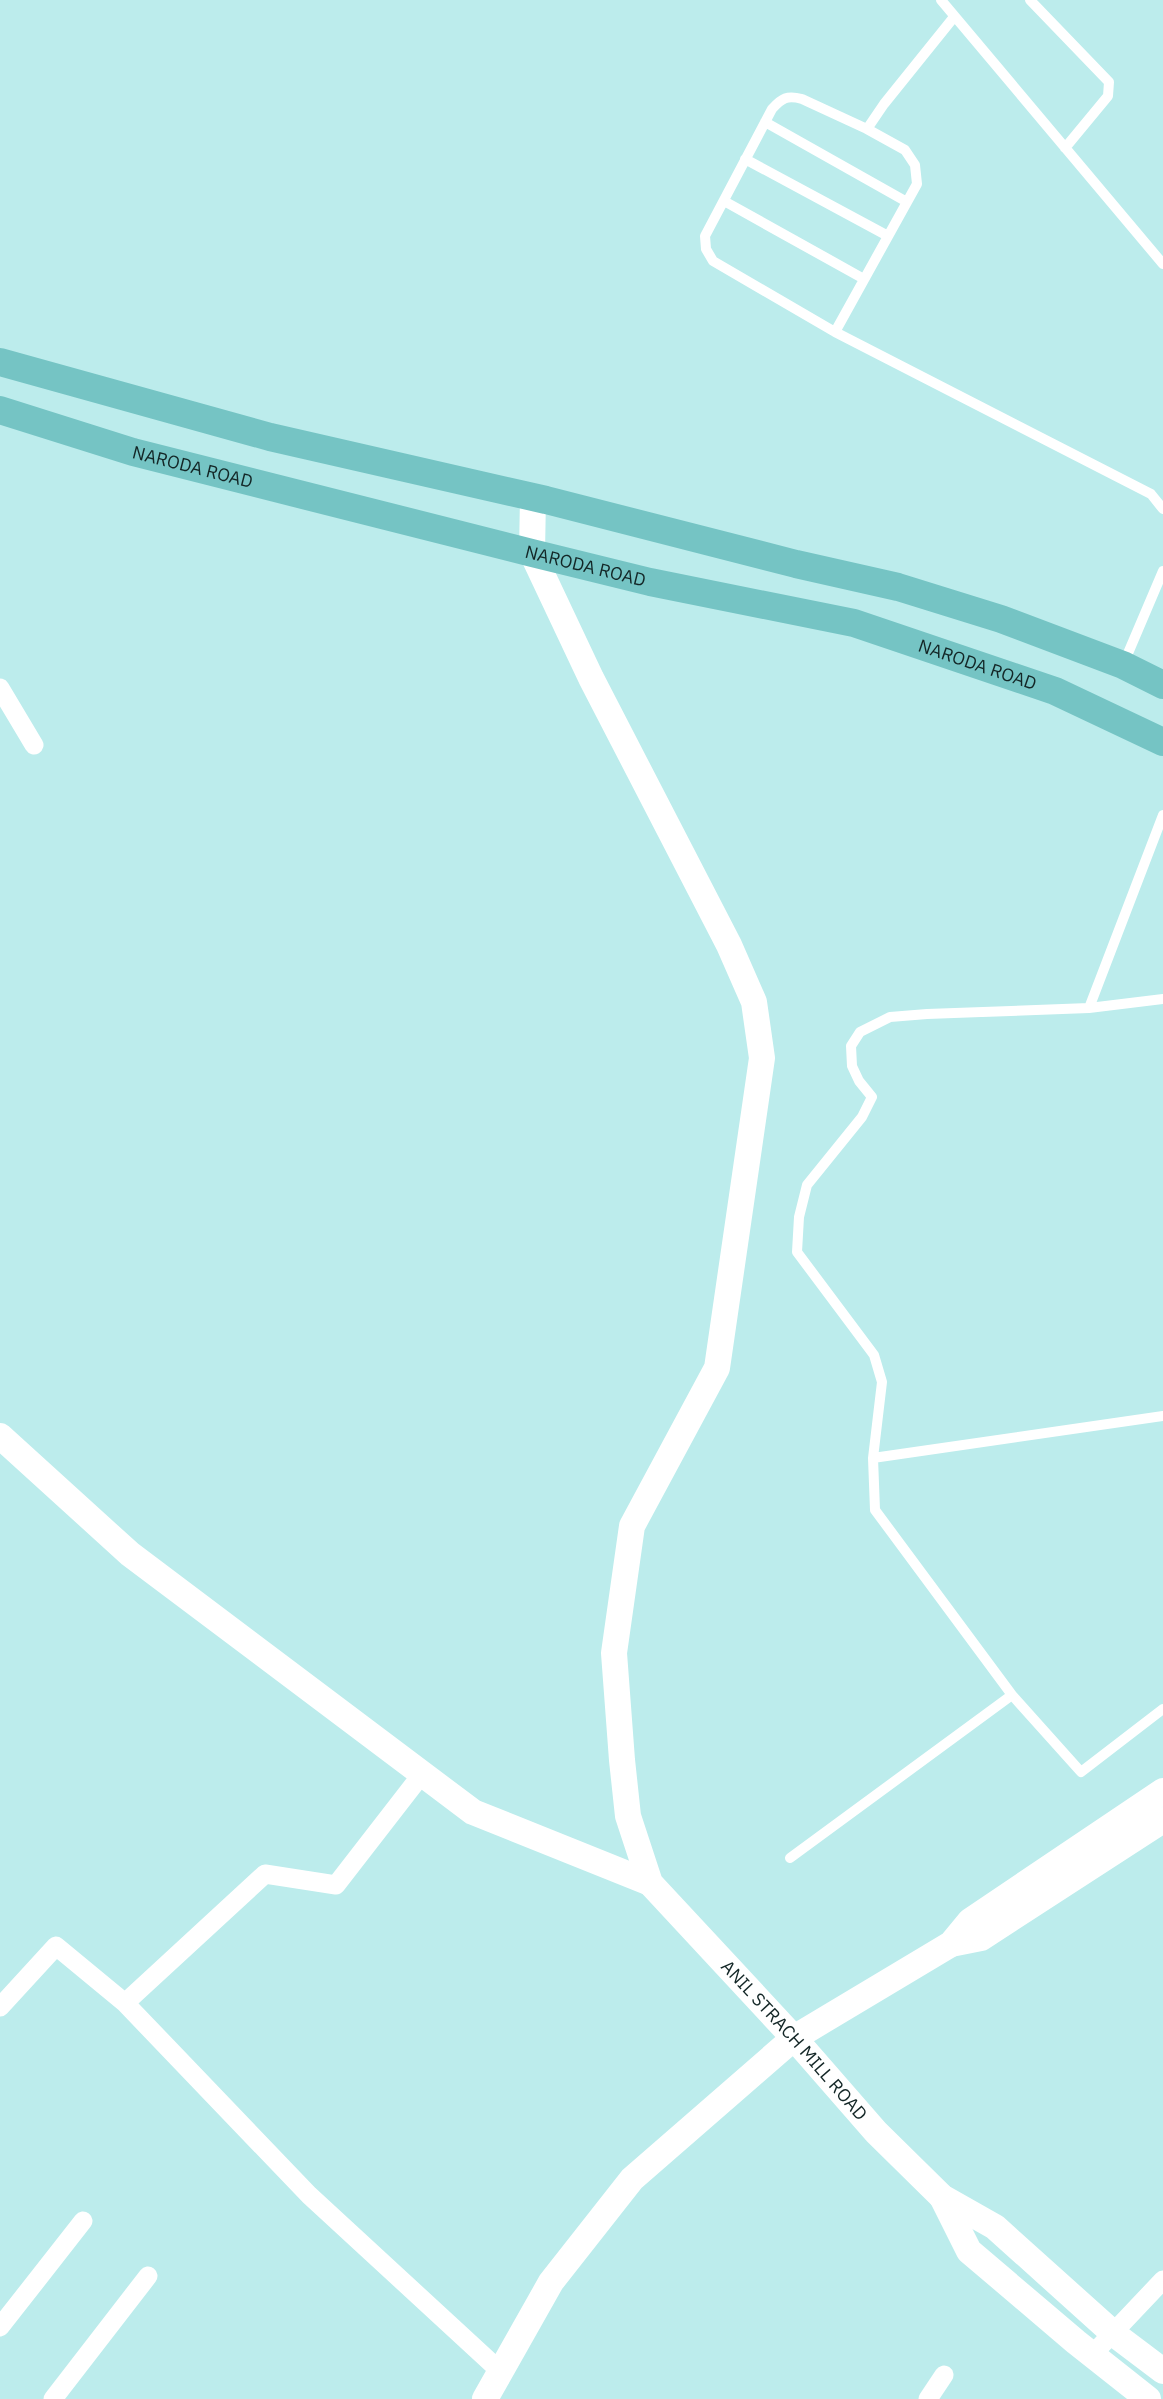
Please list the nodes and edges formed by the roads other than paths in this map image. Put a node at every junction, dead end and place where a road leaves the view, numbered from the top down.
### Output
1 (941, 0) edge
2 (1030, 0) edge
3 (954, 17) junction
4 (765, 122) junction
5 (867, 129) junction
6 (1065, 148) junction
7 (745, 159) junction
8 (724, 201) junction
9 (907, 202) junction
10 (888, 236) junction
11 (1163, 264) edge
12 (864, 279) junction
13 (835, 332) junction
14 (0, 362) edge
15 (0, 410) edge
16 (533, 497) junction
17 (1163, 509) edge
18 (532, 553) junction
19 (1163, 571) edge
20 (1122, 666) junction
21 (1163, 685) edge
22 (0, 688) edge
23 (1163, 742) edge
24 (34, 746) dead end
25 (1163, 815) edge
26 (1163, 999) edge
27 (1089, 1008) junction
28 (1163, 1416) edge
29 (0, 1436) edge
30 (873, 1458) junction
31 (1012, 1695) junction
32 (1163, 1709) edge
33 (422, 1774) junction
34 (1163, 1791) edge
35 (1163, 1820) edge
36 (790, 1858) dead end
37 (650, 1883) junction
38 (951, 1944) junction
39 (125, 2003) junction
40 (0, 2007) edge
41 (794, 2038) junction
42 (942, 2198) junction
43 (82, 2221) dead end
44 (1007, 2238) junction
45 (984, 2264) junction
46 (148, 2276) dead end
47 (1163, 2280) edge
48 (0, 2327) edge
49 (1114, 2334) junction
50 (1092, 2356) junction
51 (500, 2371) junction
52 (1163, 2371) edge
53 (944, 2375) dead end
54 (53, 2399) edge
55 (485, 2399) edge
56 (928, 2399) edge
57 (1148, 2399) edge

1 - 3 lane
2 - 6 lane
3 - 5 lane
3 - 6 lane
4 - 5 lane
4 - 7 lane
4 - 9 lane
5 - 9 lane
6 - 11 lane
7 - 8 lane
7 - 10 lane
8 - 12 lane
8 - 13 lane
9 - 10 lane
10 - 12 lane
12 - 13 lane
13 - 17 lane
14 - 16 main road
15 - 18 main road, NARODA ROAD
16 - 18 street
16 - 20 main road
18 - 23 main road, NARODA ROAD
18 - 37 street
19 - 20 lane
20 - 21 main road
22 - 24 street
25 - 27 lane
26 - 27 lane
27 - 30 lane
28 - 30 lane
29 - 33 street
30 - 31 lane
31 - 32 lane
31 - 36 lane
33 - 37 street
33 - 39 street
34 - 38 street
35 - 38 street
37 - 41 street, ANIL STRACH MILL ROAD
38 - 41 street
39 - 40 street
39 - 51 street
41 - 42 street, ANIL STRACH MILL ROAD
41 - 51 street
42 - 44 street, ANIL STRACH MILL ROAD
42 - 45 street, ANIL STRACH MILL ROAD
43 - 48 street
44 - 45 street
44 - 49 street, ANIL STRACH MILL ROAD
45 - 50 street, ANIL STRACH MILL ROAD
46 - 54 street
47 - 49 street
49 - 50 street
49 - 52 street, ANIL STRACH MILL ROAD
50 - 57 street, ANIL STRACH MILL ROAD
51 - 55 street
53 - 56 street

